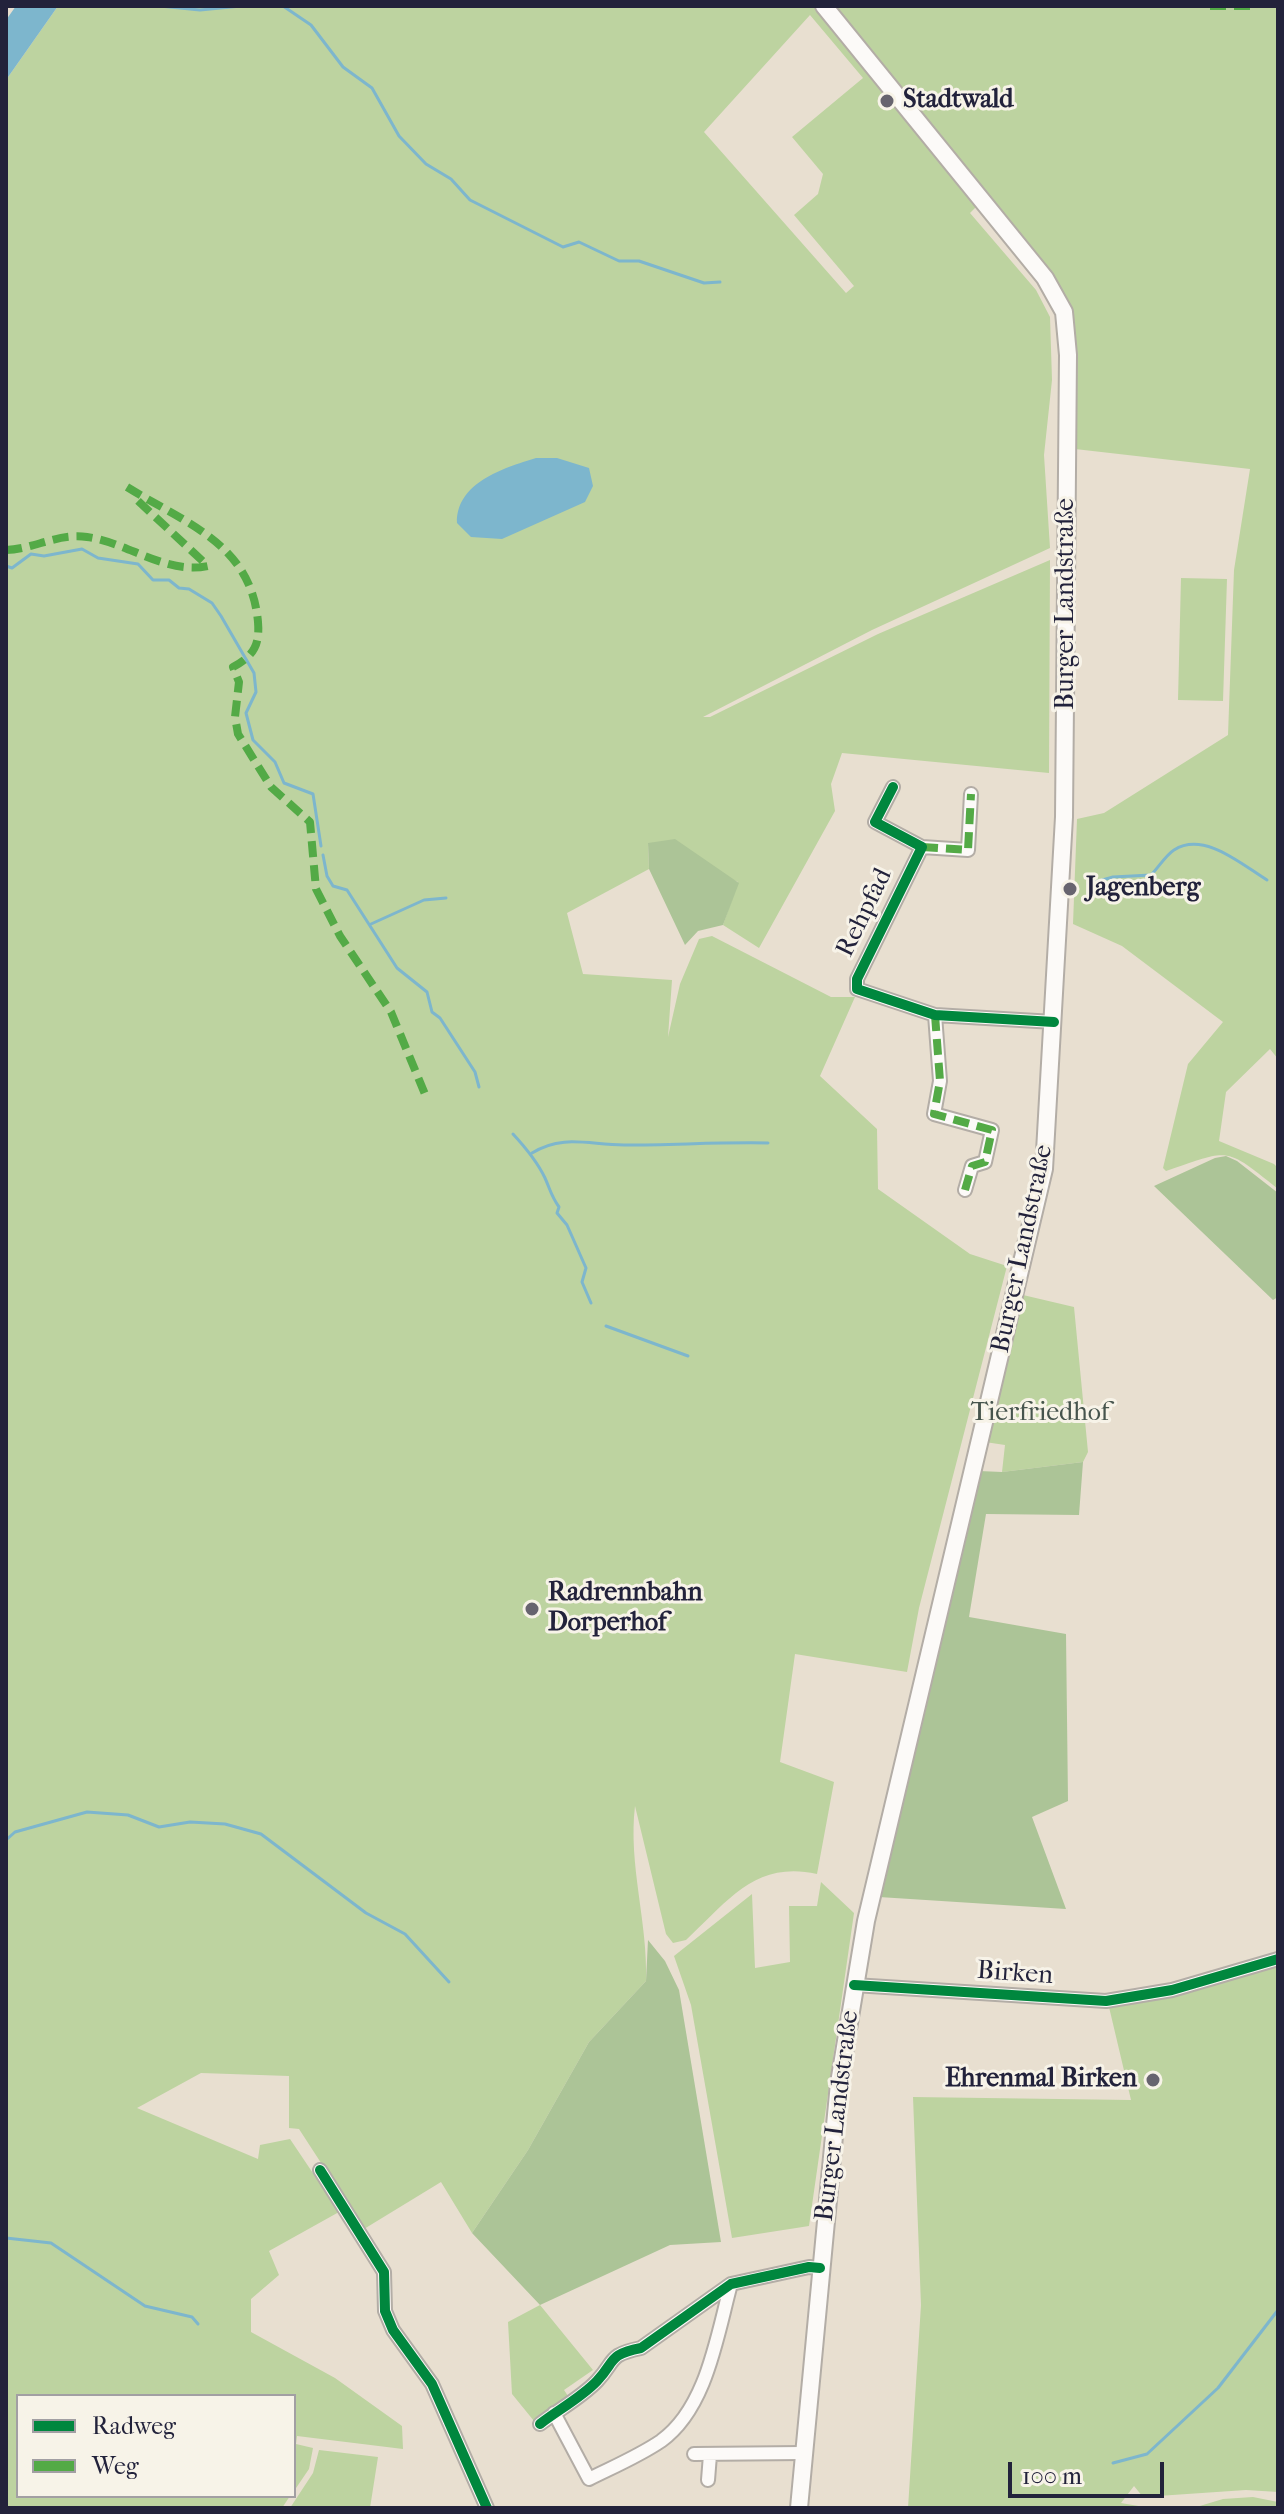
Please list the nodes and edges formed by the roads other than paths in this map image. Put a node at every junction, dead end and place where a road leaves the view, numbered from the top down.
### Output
1 (824, 6) edge
2 (893, 787) dead end
3 (971, 794) dead end
4 (922, 847) junction
5 (935, 1015) junction
6 (1054, 1022) junction
7 (965, 1190) dead end
8 (1278, 1959) edge
9 (854, 1985) junction
10 (320, 2170) dead end
11 (820, 2268) junction
12 (731, 2284) junction
13 (554, 2413) junction
14 (540, 2424) dead end
15 (803, 2453) junction
16 (694, 2454) dead end
17 (710, 2455) junction
18 (708, 2480) dead end
19 (487, 2508) edge
20 (799, 2508) edge

1 - 6 main road, Burger Landstraße
2 - 4 street, Rehpfad
3 - 4 street
4 - 5 street, Rehpfad
5 - 6 street, Rehpfad
5 - 7 street
6 - 9 main road, Burger Landstraße
8 - 9 street, Birken
9 - 11 main road, Burger Landstraße
10 - 19 street
11 - 12 street
11 - 15 main road, Burger Landstraße
12 - 13 street
12 - 13 street
13 - 14 street
15 - 17 street
15 - 20 main road, Burger Landstraße
16 - 17 street
17 - 18 street

